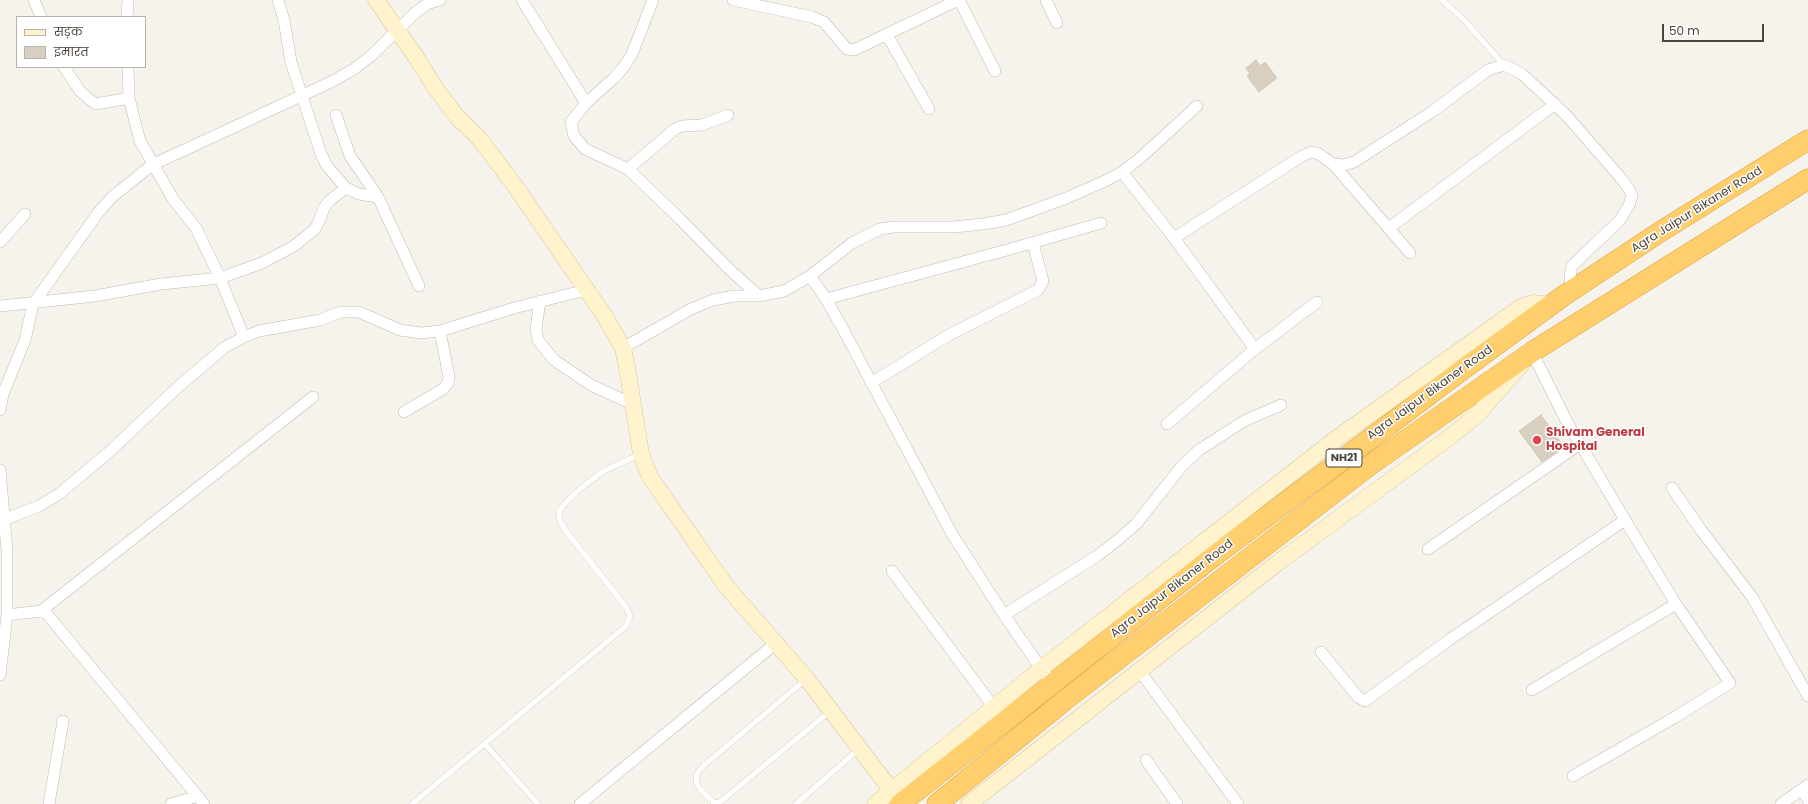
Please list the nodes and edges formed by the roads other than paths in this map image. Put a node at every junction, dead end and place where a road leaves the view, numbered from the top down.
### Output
1 (34, 0) edge
2 (128, 0) edge
3 (278, 0) edge
4 (376, 0) edge
5 (440, 0) edge
6 (522, 0) edge
7 (653, 0) edge
8 (733, 0) edge
9 (958, 0) edge
10 (1046, 0) edge
11 (1442, 0) edge
12 (42, 16) edge
13 (127, 16) edge
14 (1057, 23) dead end
15 (396, 31) junction
16 (887, 35) junction
17 (1504, 65) junction
18 (65, 68) edge
19 (128, 68) edge
20 (995, 71) dead end
21 (302, 95) junction
22 (129, 98) junction
23 (586, 103) junction
24 (1555, 104) junction
25 (1197, 106) dead end
26 (929, 109) dead end
27 (336, 115) dead end
28 (728, 115) dead end
29 (1808, 140) edge
30 (1333, 164) junction
31 (152, 165) junction
32 (628, 169) junction
33 (1122, 172) junction
34 (1808, 179) edge
35 (346, 188) junction
36 (378, 197) junction
37 (25, 214) dead end
38 (1101, 222) dead end
39 (1389, 228) junction
40 (1174, 238) junction
41 (0, 242) edge
42 (1033, 243) junction
43 (1410, 253) dead end
44 (810, 276) junction
45 (220, 278) junction
46 (419, 286) dead end
47 (586, 290) junction
48 (1571, 291) junction
49 (759, 296) junction
50 (826, 299) junction
51 (540, 301) junction
52 (1317, 302) dead end
53 (32, 304) junction
54 (2, 305) edge
55 (440, 331) junction
56 (244, 337) junction
57 (623, 348) junction
58 (1255, 349) junction
59 (1532, 352) junction
60 (870, 382) junction
61 (313, 397) dead end
62 (632, 404) junction
63 (1281, 405) dead end
64 (0, 410) edge
65 (404, 412) dead end
66 (1167, 424) dead end
67 (1580, 444) junction
68 (641, 454) junction
69 (0, 470) edge
70 (1672, 488) dead end
71 (2, 520) edge
72 (1625, 520) junction
73 (1428, 549) dead end
74 (892, 571) dead end
75 (3, 590) edge
76 (1676, 604) junction
77 (41, 611) junction
78 (7, 615) junction
79 (1004, 615) junction
80 (776, 643) junction
81 (1321, 652) dead end
82 (1139, 670) junction
83 (0, 675) edge
84 (1046, 676) junction
85 (807, 679) junction
86 (1532, 690) dead end
87 (1808, 696) edge
88 (994, 706) junction
89 (831, 710) junction
90 (64, 721) dead end
91 (485, 744) junction
92 (860, 749) junction
93 (1146, 760) dead end
94 (1573, 776) dead end
95 (1805, 788) edge
96 (897, 799) edge
97 (201, 800) edge
98 (1808, 800) edge
99 (1235, 803) edge
100 (49, 804) edge
101 (171, 804) edge
102 (412, 804) edge
103 (538, 804) edge
104 (580, 804) edge
105 (796, 804) edge
106 (875, 804) edge
107 (937, 804) edge
108 (969, 804) edge
109 (1177, 804) edge
110 (1781, 804) edge

1 - 12 street
2 - 13 street
3 - 21 street
4 - 15 street
5 - 15 street
6 - 23 street
7 - 23 street
8 - 16 street
9 - 16 street
9 - 20 street
10 - 14 street
11 - 17 lane
15 - 21 street
15 - 47 street
16 - 26 street
17 - 24 street
17 - 30 street
18 - 22 street
19 - 22 street
21 - 31 street
21 - 35 street
22 - 31 street
23 - 32 street
24 - 39 street
24 - 48 street
25 - 33 street
27 - 36 street
28 - 32 street
29 - 48 highway, Agra Jaipur Bikaner Road / NH21
30 - 39 street
30 - 40 street
31 - 45 street
31 - 53 street
32 - 49 street
33 - 40 street
33 - 44 street
34 - 59 highway, Agra Jaipur Bikaner Road / NH21
35 - 36 street
35 - 45 street
36 - 46 street
37 - 41 street
38 - 42 street
39 - 43 street
40 - 58 street
42 - 50 street
42 - 60 street
44 - 49 street
44 - 50 street
45 - 53 street
45 - 56 street
47 - 51 street
47 - 57 street
48 - 84 highway, Agra Jaipur Bikaner Road / NH21
49 - 57 street
50 - 60 street
51 - 55 street
51 - 62 street
52 - 58 street
53 - 54 street
53 - 64 street
55 - 56 street
55 - 65 street
56 - 71 street
57 - 62 street
58 - 66 street
59 - 67 street
59 - 82 street
59 - 107 highway, Agra Jaipur Bikaner Road / NH21
60 - 79 street
61 - 77 street
62 - 68 street
63 - 79 street
67 - 72 street
67 - 73 street
68 - 80 street
68 - 91 lane
69 - 71 street
70 - 87 street
71 - 75 street
72 - 76 street
72 - 81 street
74 - 88 street
75 - 78 street
76 - 86 street
76 - 94 street
77 - 78 street
77 - 97 street
78 - 83 street
79 - 84 street
80 - 85 street
80 - 104 street
82 - 99 street
82 - 108 street
84 - 88 street
84 - 96 highway, Agra Jaipur Bikaner Road / NH21
85 - 89 street
85 - 89 lane
88 - 96 street
89 - 92 street
90 - 100 street
91 - 102 lane
91 - 103 lane
92 - 96 street
92 - 105 lane
93 - 109 street
95 - 98 street
95 - 110 street
96 - 106 street
97 - 101 street

